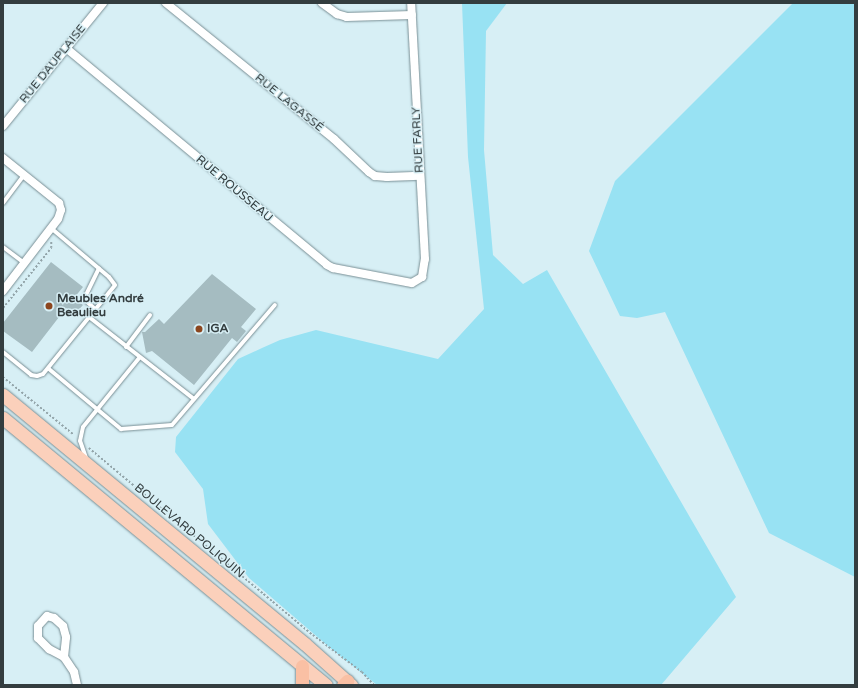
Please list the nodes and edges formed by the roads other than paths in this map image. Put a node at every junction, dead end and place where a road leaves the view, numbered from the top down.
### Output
1 (103, 3) edge
2 (166, 3) edge
3 (322, 3) edge
4 (411, 3) edge
5 (412, 15) junction
6 (66, 48) junction
7 (3, 126) edge
8 (4, 160) edge
9 (24, 175) junction
10 (420, 176) junction
11 (3, 202) edge
12 (51, 228) junction
13 (3, 247) edge
14 (24, 263) junction
15 (99, 268) junction
16 (422, 277) joint
17 (3, 291) edge
18 (275, 305) dead end
19 (95, 309) junction
20 (150, 315) dead end
21 (89, 317) junction
22 (126, 347) junction
23 (3, 352) edge
24 (139, 358) junction
25 (49, 369) junction
26 (3, 395) edge
27 (194, 399) junction
28 (97, 408) junction
29 (3, 418) edge
30 (87, 464) junction
31 (64, 657) junction
32 (302, 666) junction
33 (347, 684) edge
34 (77, 685) edge
35 (302, 685) edge
36 (326, 685) edge

1 - 6 street, RUE DAUPLAISE
2 - 10 street, RUE LAGASSÉ
3 - 5 street
4 - 5 street, RUE FARLY
5 - 10 street, RUE FARLY
6 - 7 street, RUE DAUPLAISE
6 - 16 street, RUE ROUSSEAU
8 - 9 street
9 - 11 lane
9 - 12 street
10 - 16 street, RUE FARLY
12 - 14 street
12 - 15 lane
13 - 14 lane
14 - 17 street
15 - 19 lane
15 - 19 lane
18 - 27 lane
19 - 21 lane
20 - 22 lane
21 - 22 lane
21 - 25 lane
22 - 24 lane
23 - 25 lane
24 - 27 lane
24 - 28 lane
25 - 28 lane
26 - 30 main road, BOULEVARD POLIQUIN
27 - 28 lane
28 - 30 lane
29 - 32 main road
30 - 33 main road, BOULEVARD POLIQUIN
31 - 31 street
31 - 34 street
32 - 35 highway
32 - 36 main road

